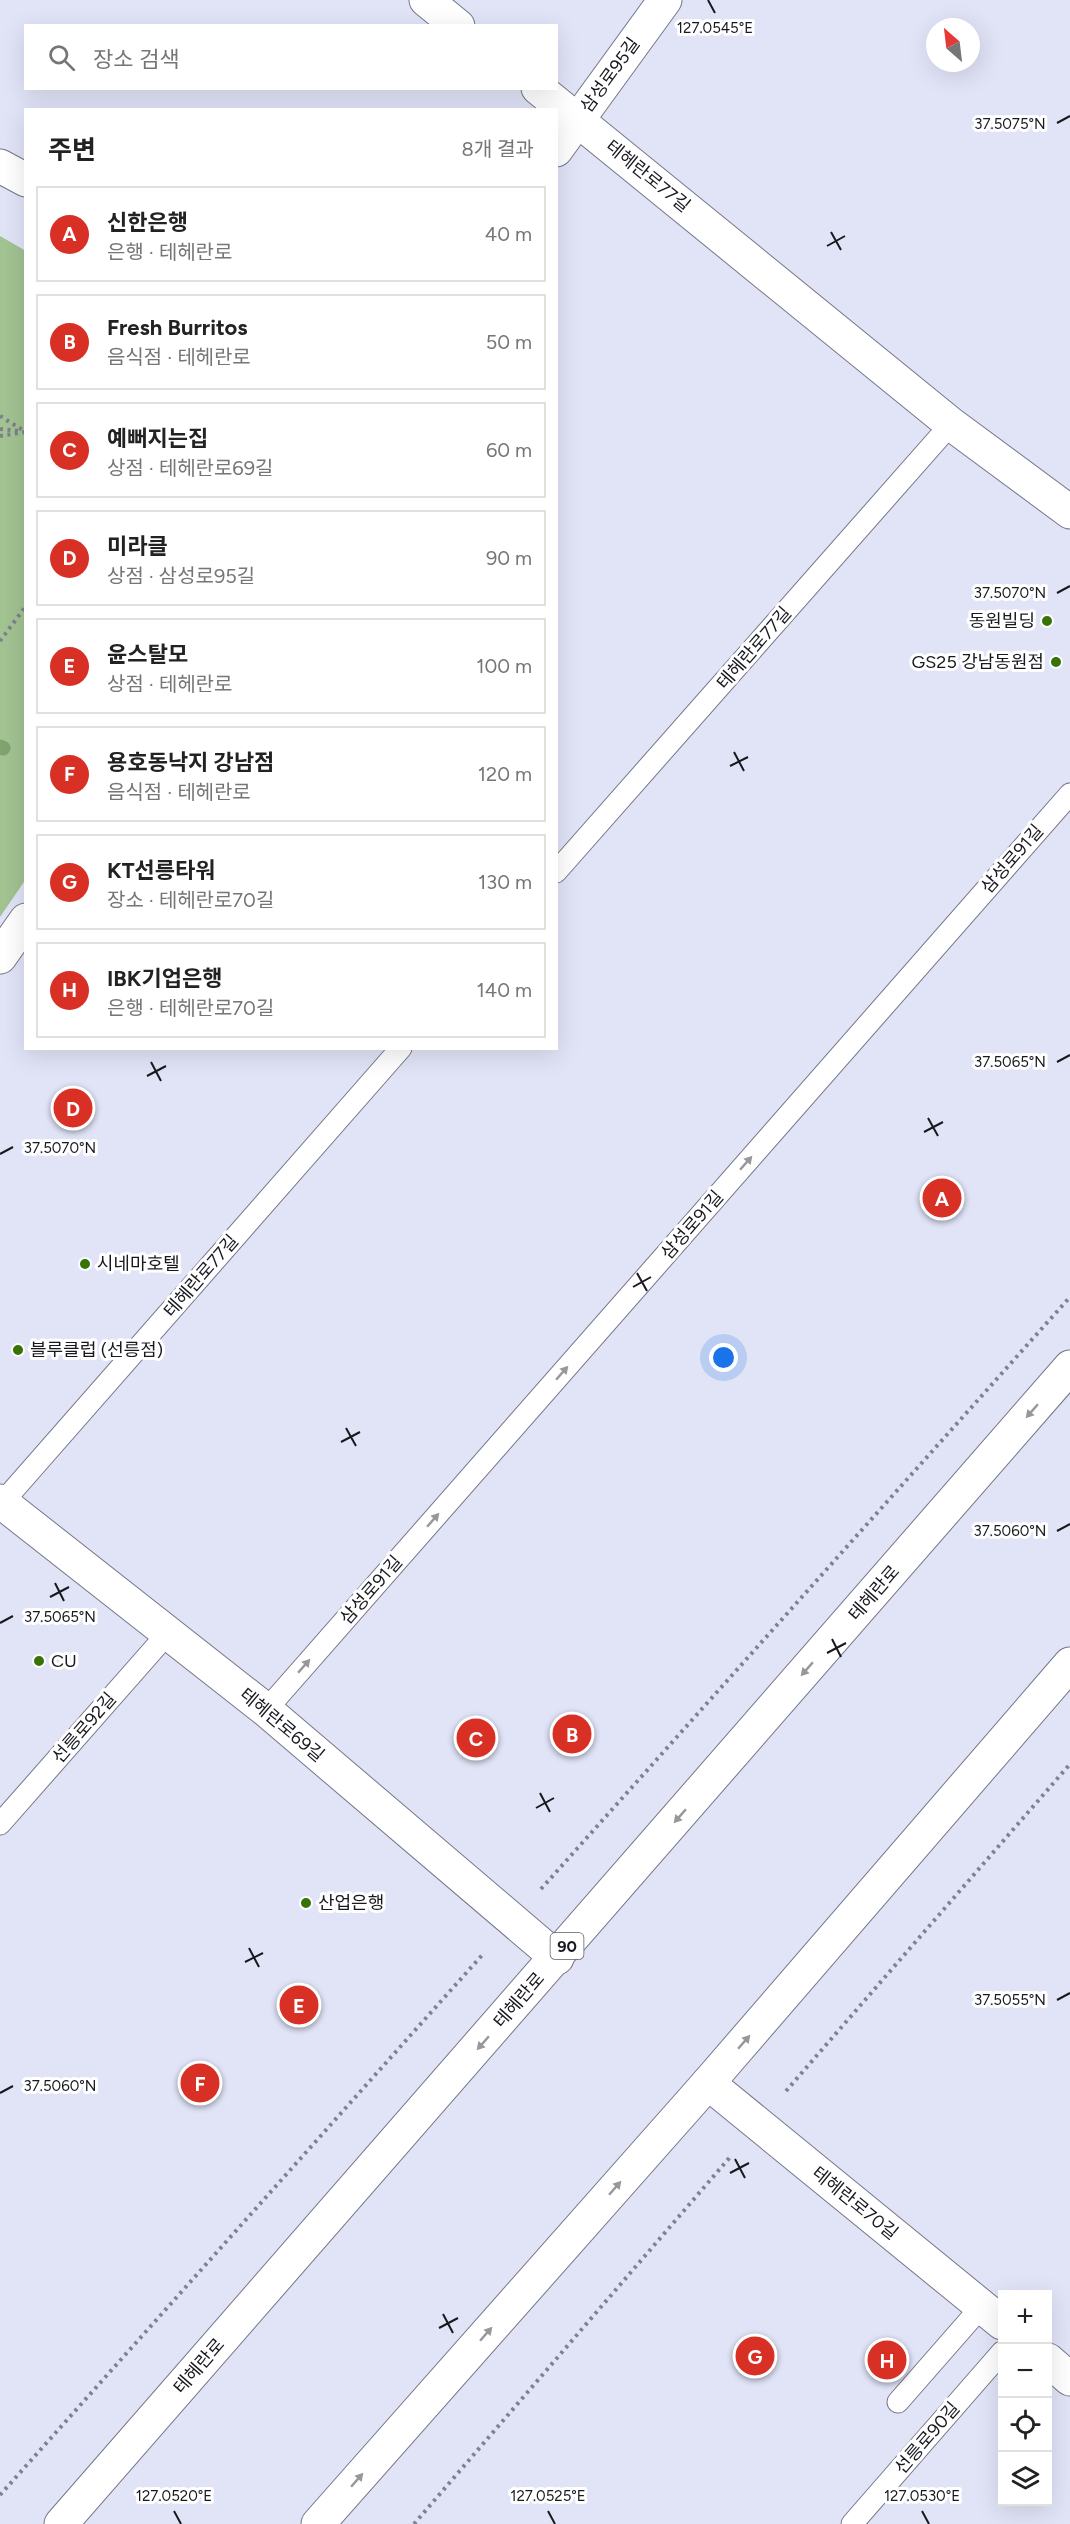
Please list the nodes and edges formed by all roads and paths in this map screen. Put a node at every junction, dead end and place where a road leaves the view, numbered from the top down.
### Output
1 (426, 0) edge
2 (665, 0) edge
3 (456, 24) edge
4 (541, 90) edge
5 (578, 119) junction
6 (558, 147) edge
7 (0, 166) edge
8 (24, 179) edge
9 (0, 416) edge
10 (951, 424) junction
11 (0, 429) edge
12 (24, 431) edge
13 (24, 432) edge
14 (24, 432) edge
15 (0, 436) edge
16 (1070, 512) edge
17 (24, 609) edge
18 (0, 641) edge
19 (1070, 794) edge
20 (558, 870) edge
21 (24, 923) edge
22 (0, 957) edge
23 (399, 1050) edge
24 (1070, 1367) edge
25 (1, 1502) edge
26 (168, 1633) junction
27 (1070, 1664) edge
28 (266, 1710) junction
29 (0, 1824) edge
30 (557, 1958) junction
31 (708, 2083) junction
32 (992, 2315) edge
33 (998, 2357) edge
34 (1052, 2364) edge
35 (1070, 2378) edge
36 (898, 2402) dead end
37 (61, 2524) edge
38 (318, 2524) edge
39 (852, 2524) edge

1 - 3 main road
2 - 5 main road, 삼성로95길
4 - 5 main road, 테헤란로77길
5 - 6 main road, 삼성로95길
5 - 10 main road, 테헤란로77길
7 - 8 main road
9 - 12 path
10 - 16 main road, 테헤란로77길
10 - 20 lane, 테헤란로77길
11 - 13 path
14 - 15 path
17 - 18 path
28 -> 19 lane, 삼성로91길
21 - 22 main road
23 - 25 lane, 테헤란로77길
24 -> 30 main road, 테헤란로 / 90
25 - 26 main road, 테헤란로69길
26 - 28 main road, 테헤란로69길
26 - 29 lane, 선릉로92길
31 -> 27 main road
28 - 30 main road, 테헤란로69길
30 -> 37 main road, 테헤란로 / 90
31 - 32 main road, 테헤란로70길
38 -> 31 main road
32 - 36 lane
33 - 39 lane, 선릉로90길
34 - 35 main road

